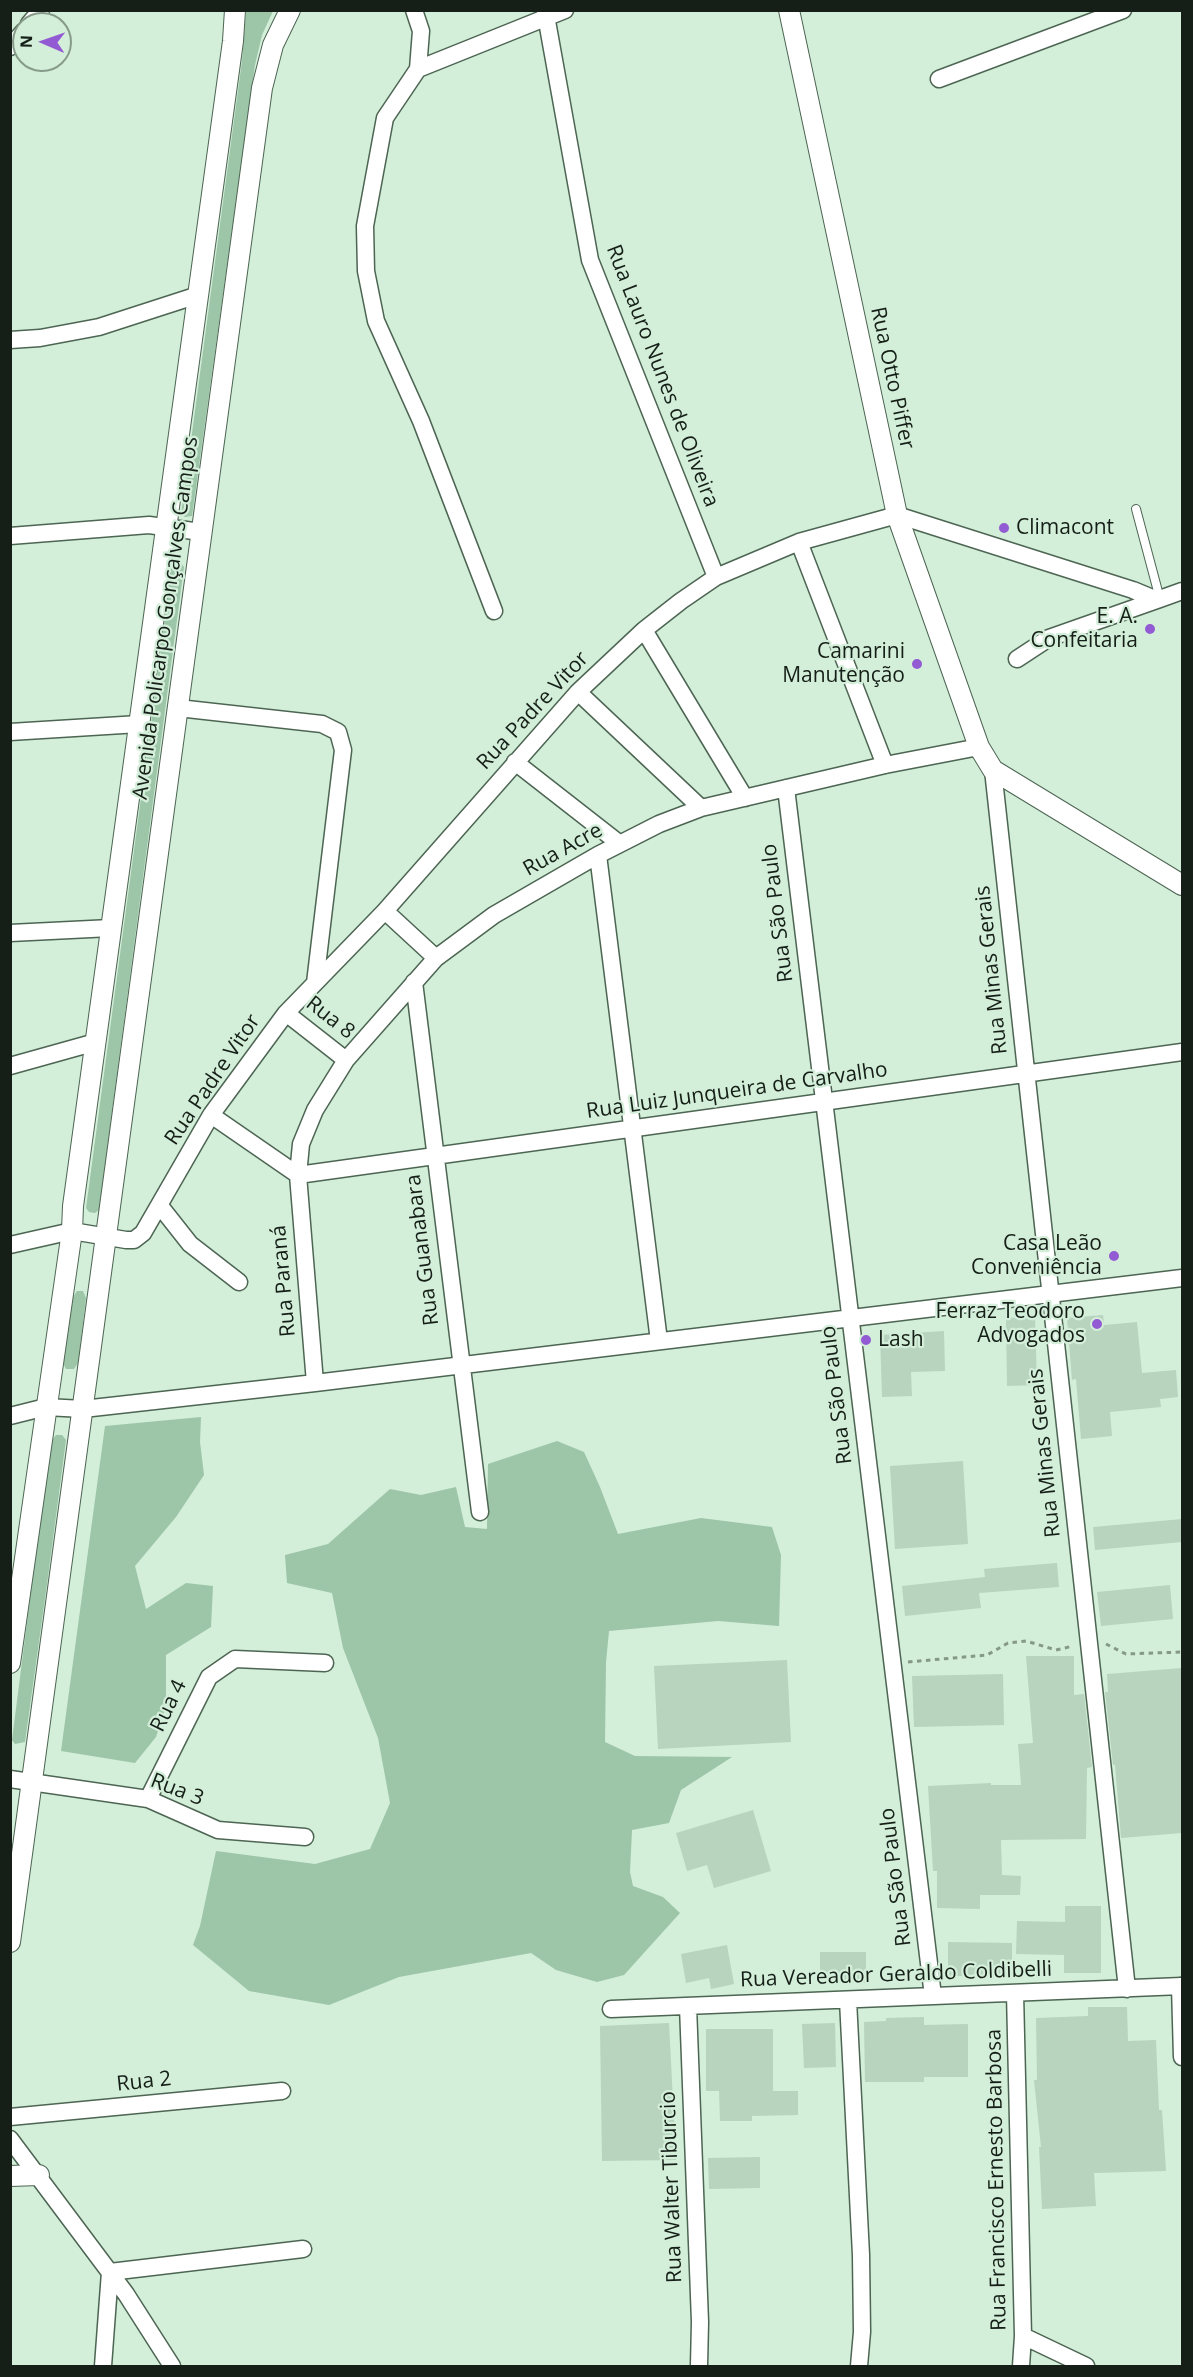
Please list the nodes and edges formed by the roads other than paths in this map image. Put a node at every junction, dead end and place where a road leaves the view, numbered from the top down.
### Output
1 (235, 10) edge
2 (290, 10) edge
3 (414, 10) edge
4 (565, 10) edge
5 (789, 10) edge
6 (1123, 10) edge
7 (545, 14) edge
8 (418, 69) junction
9 (939, 79) dead end
10 (198, 295) junction
11 (10, 340) edge
12 (1136, 509) dead end
13 (897, 515) junction
14 (166, 527) junction
15 (201, 532) junction
16 (10, 536) edge
17 (799, 542) junction
18 (716, 577) junction
19 (1182, 591) edge
20 (1159, 599) junction
21 (494, 610) dead end
22 (645, 630) junction
23 (1017, 659) dead end
24 (578, 692) junction
25 (178, 708) junction
26 (139, 724) junction
27 (10, 732) edge
28 (979, 747) junction
29 (515, 762) junction
30 (885, 765) junction
31 (993, 770) junction
32 (786, 788) junction
33 (745, 798) junction
34 (701, 807) junction
35 (620, 844) junction
36 (598, 855) junction
37 (1182, 885) edge
38 (385, 911) junction
39 (111, 928) junction
40 (10, 933) edge
41 (436, 958) junction
42 (414, 982) junction
43 (315, 984) junction
44 (286, 1012) junction
45 (96, 1042) junction
46 (1182, 1052) edge
47 (346, 1060) junction
48 (10, 1066) edge
49 (1026, 1074) junction
50 (824, 1102) junction
51 (211, 1115) junction
52 (632, 1128) junction
53 (435, 1156) junction
54 (298, 1175) junction
55 (160, 1206) junction
56 (72, 1231) junction
57 (107, 1237) junction
58 (10, 1245) edge
59 (1182, 1278) edge
60 (239, 1282) dead end
61 (1050, 1294) junction
62 (850, 1318) junction
63 (659, 1341) junction
64 (460, 1366) junction
65 (315, 1383) junction
66 (45, 1407) junction
67 (83, 1409) junction
68 (10, 1416) edge
69 (480, 1512) dead end
70 (15, 1595) edge
71 (10, 1663) edge
72 (325, 1663) dead end
73 (10, 1779) edge
74 (32, 1782) junction
75 (148, 1799) junction
76 (305, 1837) dead end
77 (10, 1942) edge
78 (1181, 1986) edge
79 (1126, 1989) junction
80 (1015, 1993) junction
81 (933, 1996) junction
82 (848, 2000) junction
83 (688, 2006) junction
84 (611, 2009) dead end
85 (1182, 2057) edge
86 (282, 2091) dead end
87 (10, 2117) edge
88 (10, 2139) edge
89 (39, 2175) junction
90 (10, 2176) edge
91 (303, 2249) dead end
92 (110, 2272) junction
93 (1023, 2336) junction
94 (103, 2367) edge
95 (172, 2367) edge
96 (699, 2367) edge
97 (859, 2367) edge
98 (1021, 2367) edge
99 (1086, 2367) edge

1 - 10 street, Avenida Policarpo Gonçalves Campos
2 - 15 street, Avenida Policarpo Gonçalves Campos
3 - 8 street
4 - 7 street
5 - 13 street, Rua Otto Piffer
6 - 9 street
7 - 8 street
7 - 18 street, Rua Lauro Nunes de Oliveira
8 - 21 street
10 - 11 street
10 - 14 street, Avenida Policarpo Gonçalves Campos
12 - 20 lane
13 - 17 street, Rua Padre Vitor
13 - 20 street
13 - 28 street, Rua Otto Piffer
14 - 15 street
14 - 16 street
14 - 26 street, Avenida Policarpo Gonçalves Campos
15 - 25 street, Avenida Policarpo Gonçalves Campos
17 - 18 street, Rua Padre Vitor
17 - 30 street
18 - 22 street, Rua Padre Vitor
19 - 20 street
20 - 23 street
22 - 24 street, Rua Padre Vitor
22 - 33 street
24 - 29 street, Rua Padre Vitor
24 - 34 street
25 - 43 street
25 - 57 street, Avenida Policarpo Gonçalves Campos
26 - 27 street
26 - 39 street, Avenida Policarpo Gonçalves Campos
28 - 30 street, Rua Acre
28 - 31 street, Rua Otto Piffer
29 - 35 street
29 - 38 street, Rua Padre Vitor
30 - 32 street, Rua Acre
31 - 37 street
31 - 49 street, Rua Minas Gerais
32 - 33 street, Rua Acre
32 - 50 street, Rua São Paulo
33 - 34 street, Rua Acre
34 - 35 street, Rua Acre
35 - 36 street, Rua Acre
36 - 41 street, Rua Acre
36 - 52 street
38 - 41 street
38 - 43 street, Rua Padre Vitor
39 - 40 street
39 - 45 street, Avenida Policarpo Gonçalves Campos
41 - 42 street, Rua Acre
42 - 47 street, Rua Acre
42 - 53 street, Rua Guanabara
43 - 44 street, Rua Padre Vitor
44 - 47 street, Rua 8
44 - 51 street, Rua Padre Vitor
45 - 48 street
45 - 56 street, Avenida Policarpo Gonçalves Campos
46 - 49 street, Rua Luiz Junqueira de Carvalho
47 - 54 street, Rua Acre
49 - 50 street, Rua Luiz Junqueira de Carvalho
49 - 61 street, Rua Minas Gerais
50 - 52 street, Rua Luiz Junqueira de Carvalho
50 - 62 street, Rua São Paulo
51 - 54 street
51 - 55 street, Rua Padre Vitor
52 - 53 street, Rua Luiz Junqueira de Carvalho
52 - 63 street
53 - 54 street, Rua Luiz Junqueira de Carvalho
53 - 64 street, Rua Guanabara
54 - 65 street, Rua Paraná
55 - 57 street, Rua Padre Vitor
55 - 60 street
56 - 57 street
56 - 58 street
56 - 66 street, Avenida Policarpo Gonçalves Campos
57 - 67 street, Avenida Policarpo Gonçalves Campos
59 - 61 street
61 - 62 street
61 - 79 street, Rua Minas Gerais
62 - 63 street
62 - 81 street, Rua São Paulo
63 - 64 street
64 - 65 street
64 - 69 street, Rua Guanabara
65 - 67 street
66 - 67 street
66 - 68 street
66 - 70 street, Avenida Policarpo Gonçalves Campos
67 - 74 street, Avenida Policarpo Gonçalves Campos
70 - 71 street, Avenida Policarpo Gonçalves Campos
72 - 75 street, Rua 4
73 - 74 street, Rua 3
74 - 75 street, Rua 3
74 - 77 street, Avenida Policarpo Gonçalves Campos
75 - 76 street, Rua 3
78 - 79 street, Rua Vereador Geraldo Coldibelli
78 - 85 street
79 - 80 street, Rua Vereador Geraldo Coldibelli
80 - 81 street, Rua Vereador Geraldo Coldibelli
80 - 93 street, Rua Francisco Ernesto Barbosa
81 - 82 street, Rua Vereador Geraldo Coldibelli
82 - 83 street, Rua Vereador Geraldo Coldibelli
82 - 97 street
83 - 84 street, Rua Vereador Geraldo Coldibelli
83 - 96 street, Rua Walter Tiburcio
86 - 87 street, Rua 2
88 - 89 street
89 - 90 street
89 - 92 street
91 - 92 street
92 - 94 street
92 - 95 street
93 - 98 street, Rua Francisco Ernesto Barbosa
93 - 99 street

